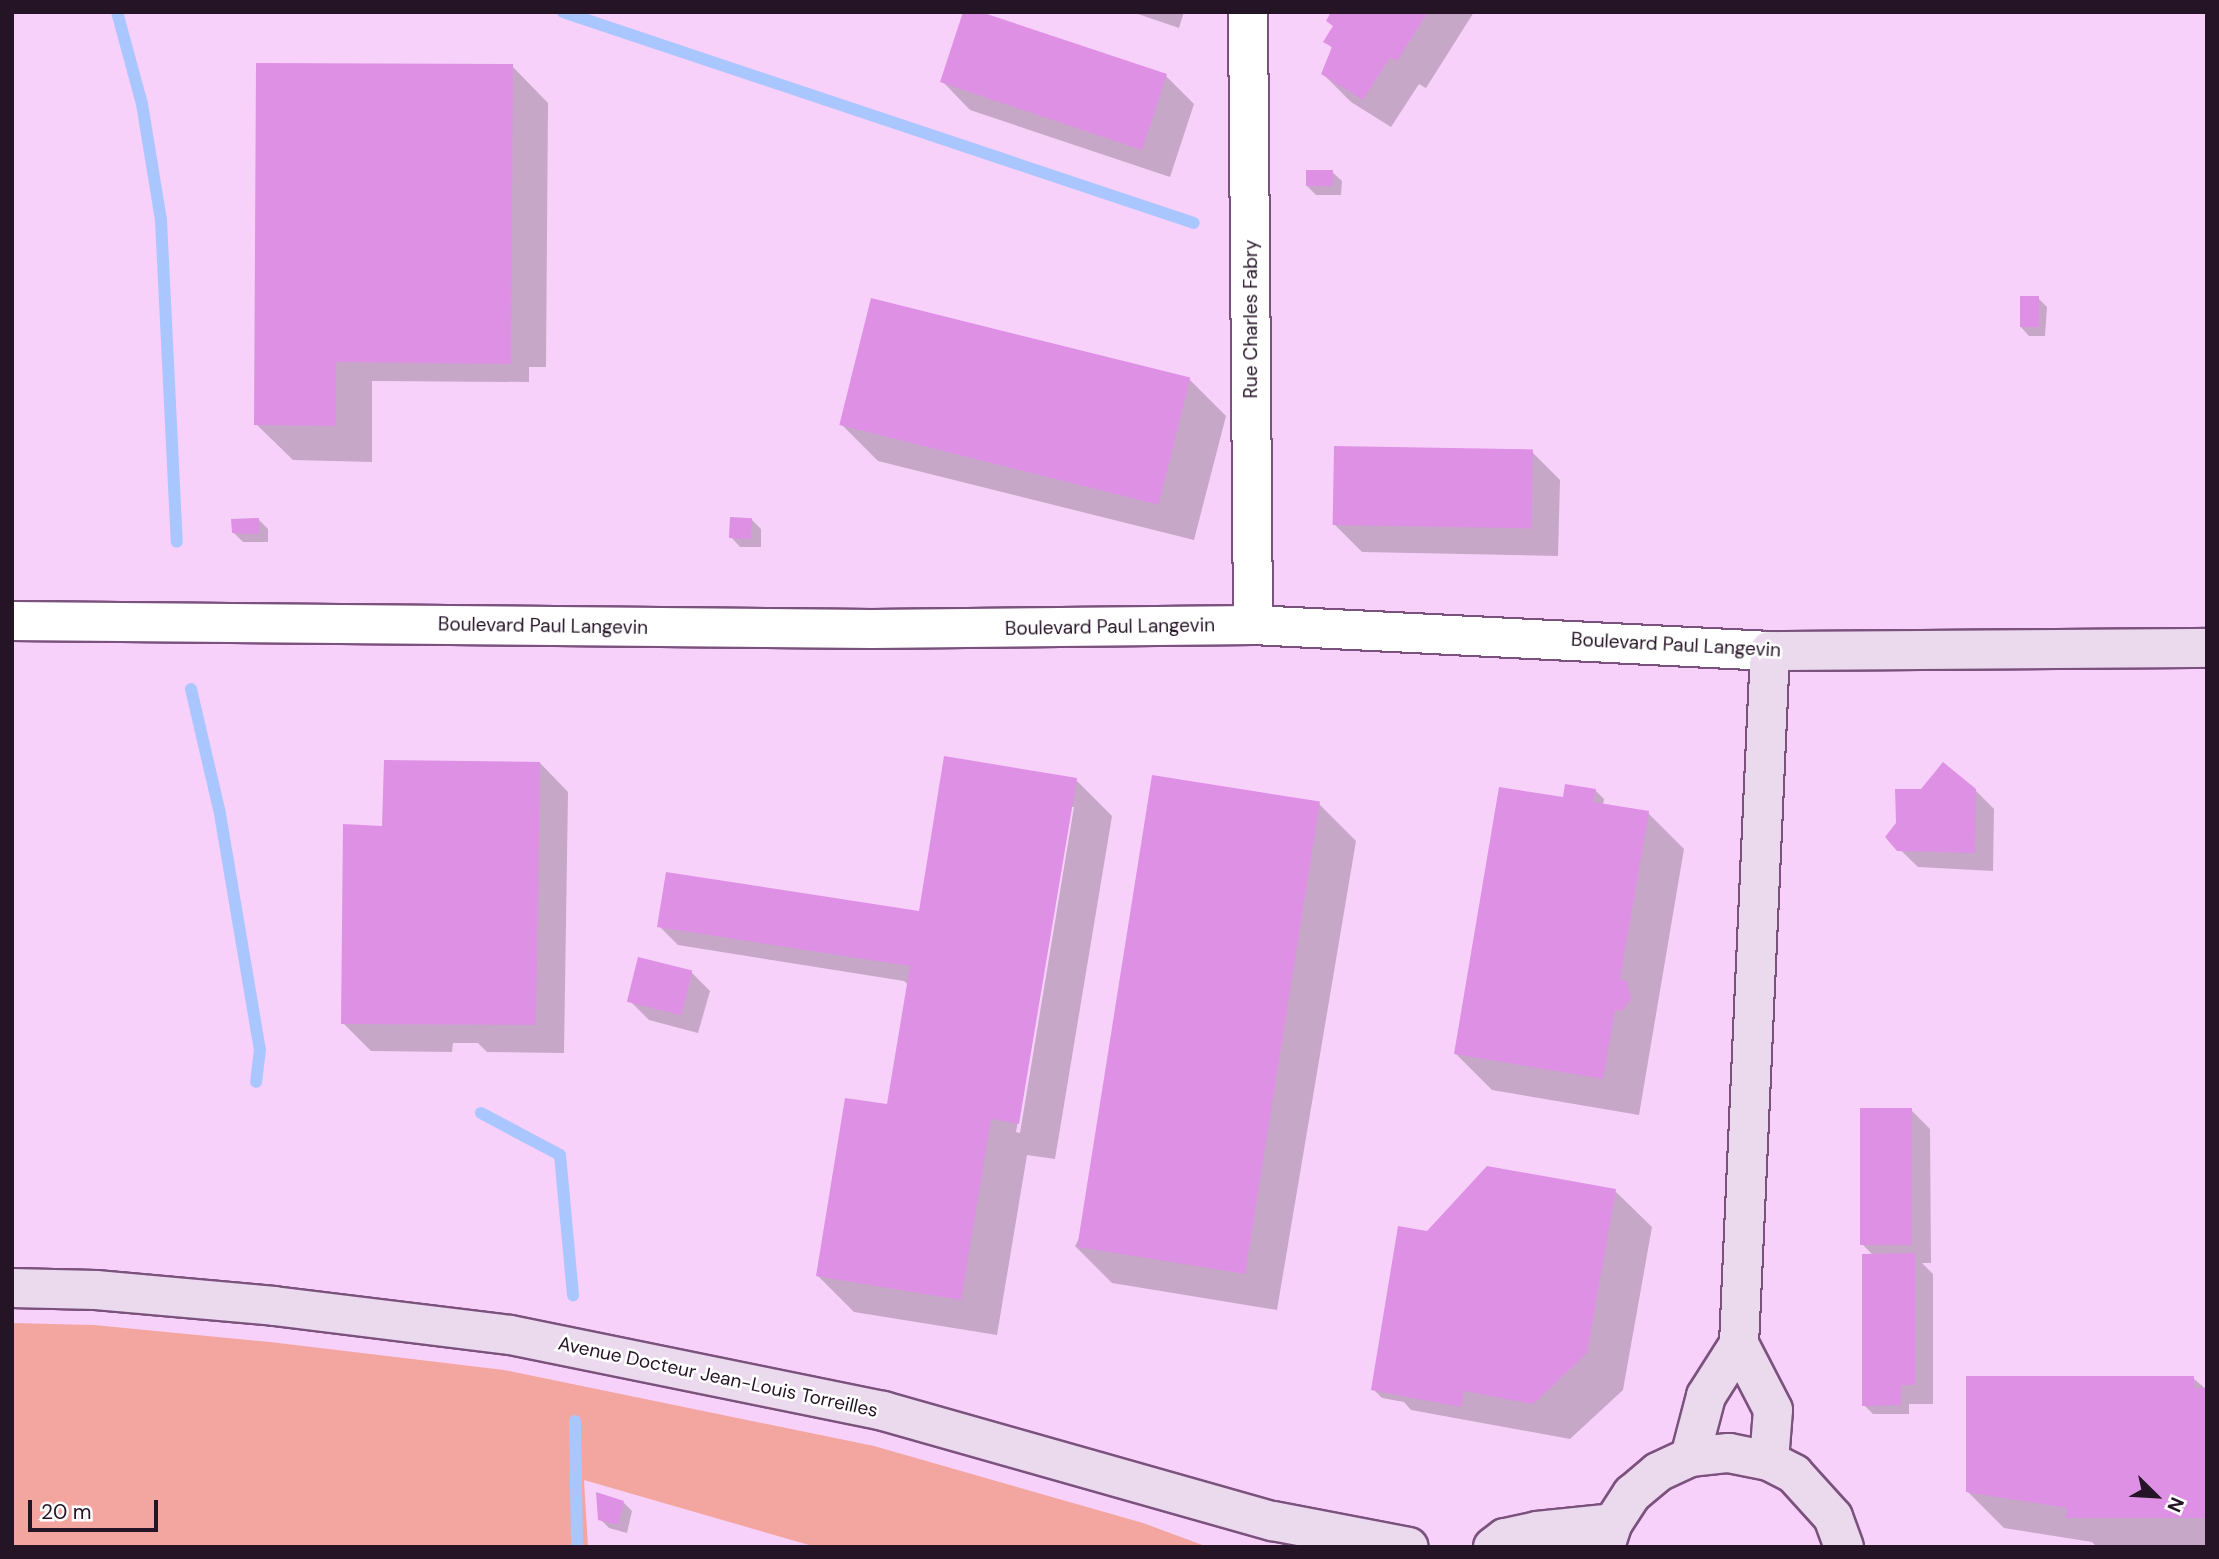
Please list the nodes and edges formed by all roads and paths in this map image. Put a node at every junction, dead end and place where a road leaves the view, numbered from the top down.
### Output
1 (1248, 12) edge
2 (12, 621) edge
3 (1253, 625) junction
4 (2207, 648) edge
5 (1770, 651) junction
6 (12, 1287) edge
7 (1739, 1344) junction
8 (1690, 1457) junction
9 (1769, 1461) junction
10 (1609, 1535) edge
11 (1847, 1546) edge
12 (1409, 1547) edge
13 (1493, 1547) edge

1 - 3 street, Rue Charles Fabry
2 - 3 street, Boulevard Paul Langevin
3 - 5 street, Boulevard Paul Langevin
4 - 5 main road, Boulevard Paul Langevin
5 - 7 main road
6 - 12 main road, Avenue Docteur Jean-Louis Torreilles
7 - 8 main road
7 - 9 main road
8 - 9 main road
8 - 10 main road
9 - 11 main road
10 - 13 main road

